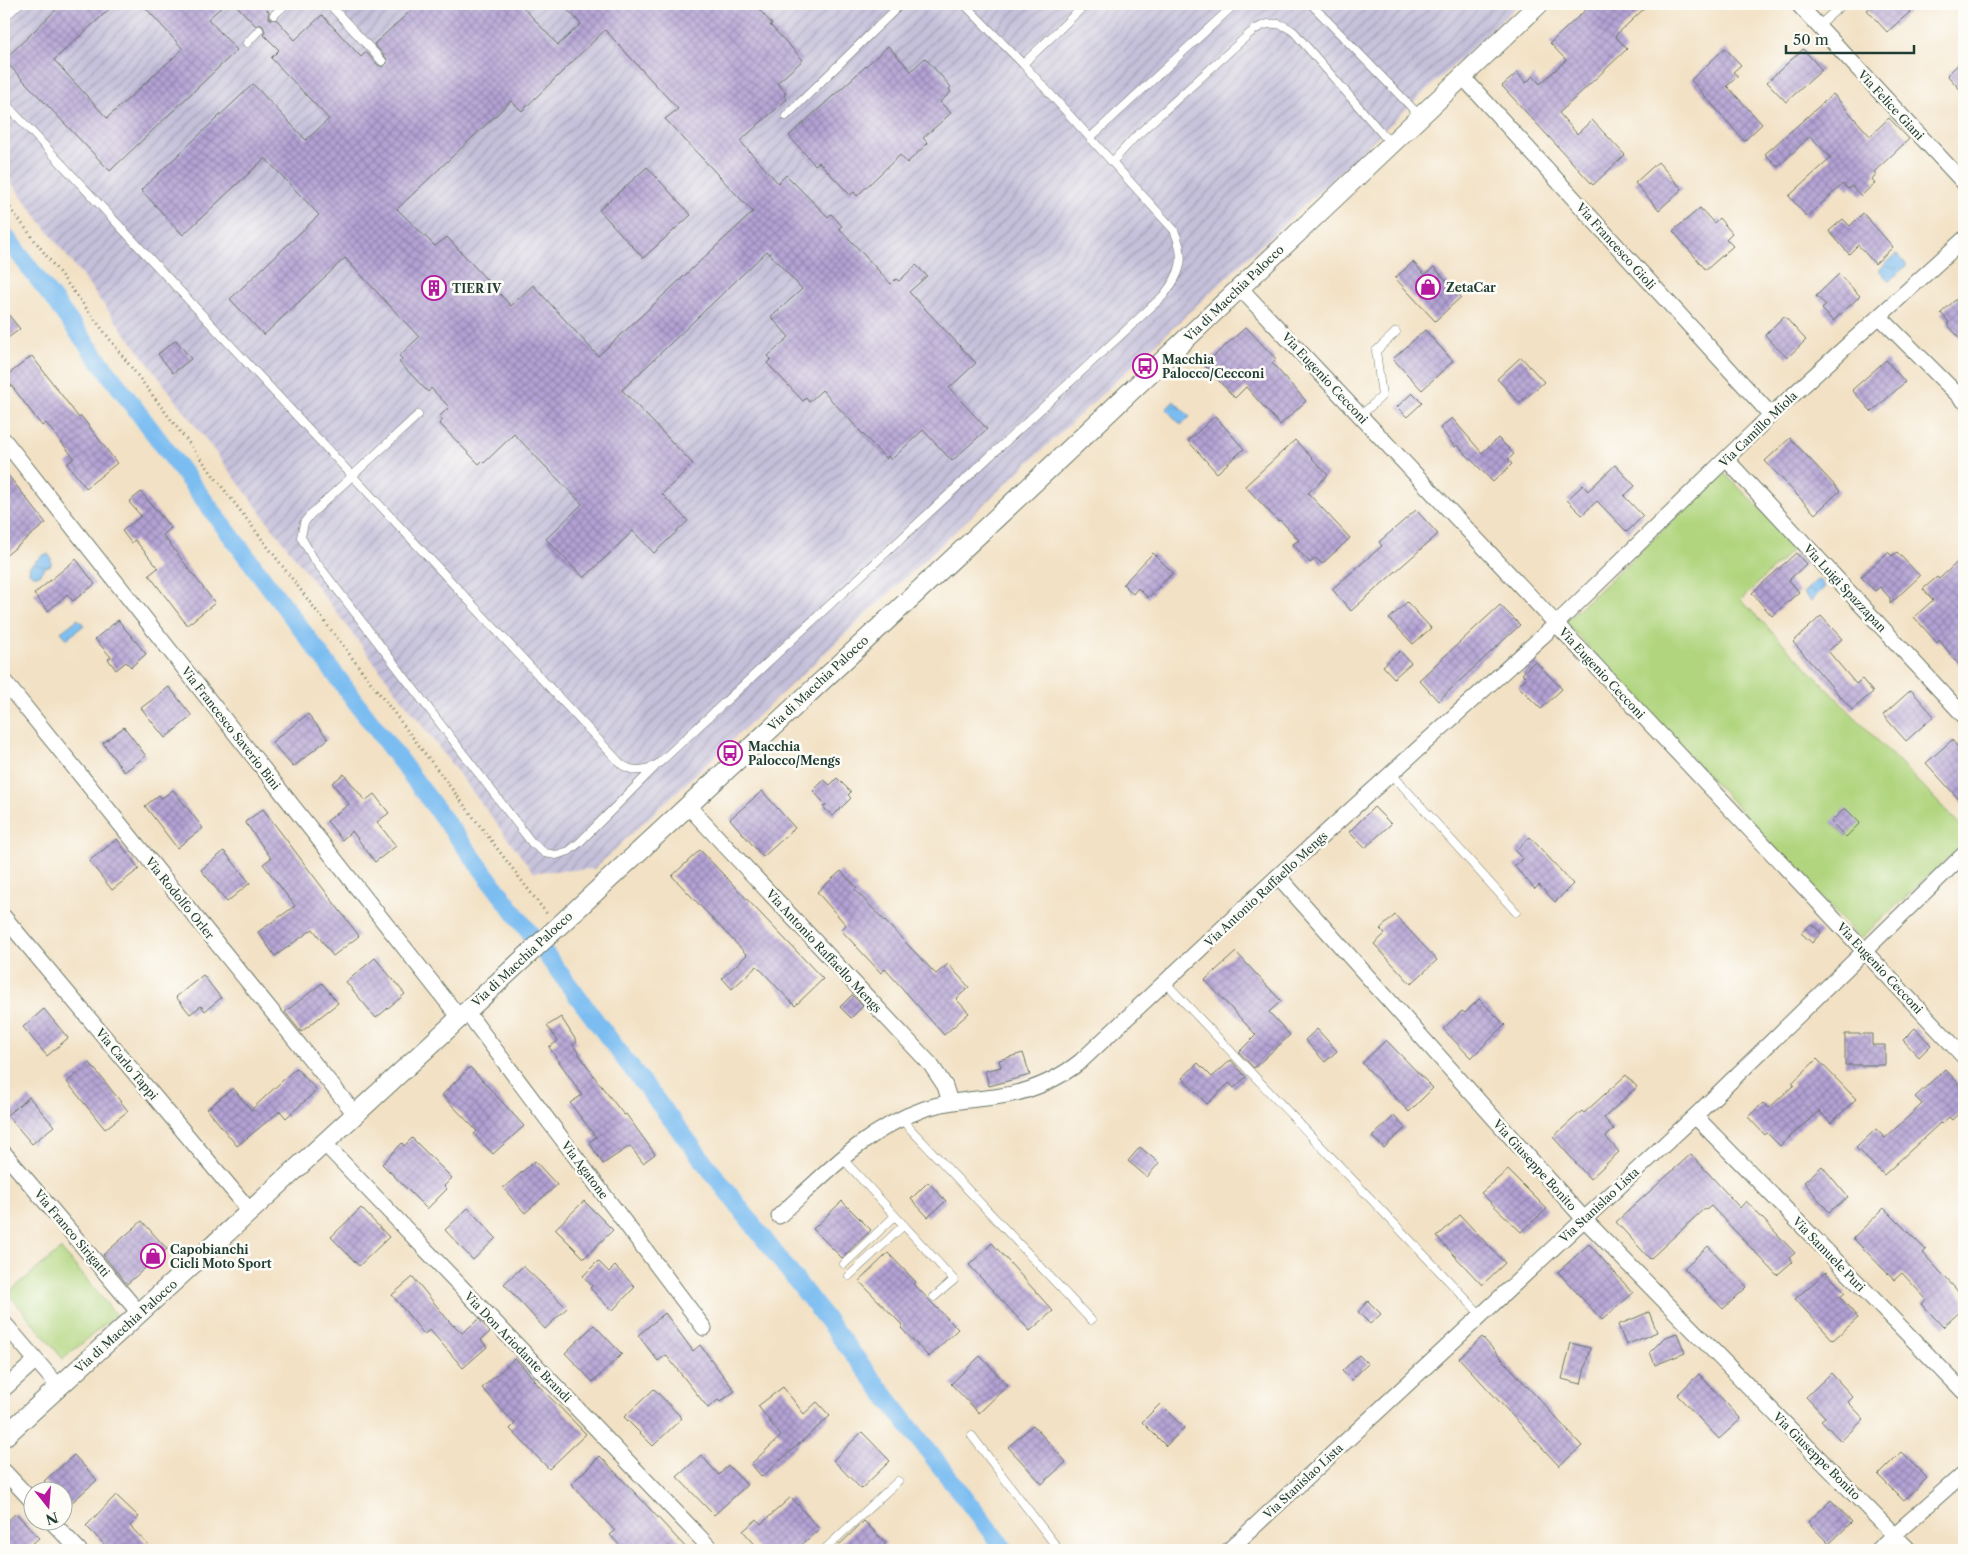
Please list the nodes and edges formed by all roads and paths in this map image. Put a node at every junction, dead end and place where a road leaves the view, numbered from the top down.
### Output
1 (20, 4) edge
2 (286, 4) edge
3 (328, 4) edge
4 (902, 4) edge
5 (964, 4) edge
6 (1086, 4) edge
7 (1235, 4) edge
8 (1311, 4) edge
9 (1539, 4) edge
10 (1798, 4) edge
11 (1843, 4) edge
12 (274, 16) dead end
13 (4, 18) edge
14 (1818, 26) junction
15 (259, 30) dead end
16 (246, 42) dead end
17 (382, 61) dead end
18 (1023, 64) junction
19 (1462, 76) junction
20 (4, 102) edge
21 (786, 116) dead end
22 (1420, 116) junction
23 (1091, 137) junction
24 (1391, 144) junction
25 (1113, 161) junction
26 (1964, 183) edge
27 (4, 200) edge
28 (1964, 239) edge
29 (1240, 288) junction
30 (1880, 316) junction
31 (1396, 332) dead end
32 (1964, 401) edge
33 (418, 415) dead end
34 (1771, 415) junction
35 (1360, 416) junction
36 (4, 440) edge
37 (1726, 459) junction
38 (352, 476) junction
39 (1556, 624) junction
40 (4, 681) edge
41 (1964, 716) edge
42 (658, 764) junction
43 (1391, 773) junction
44 (687, 805) junction
45 (1964, 854) edge
46 (1278, 876) junction
47 (1516, 912) dead end
48 (4, 916) edge
49 (554, 929) junction
50 (1863, 951) junction
51 (1166, 982) junction
52 (462, 1014) junction
53 (1964, 1057) edge
54 (950, 1102) junction
55 (356, 1114) junction
56 (1695, 1116) junction
57 (902, 1119) junction
58 (326, 1144) junction
59 (4, 1153) edge
60 (843, 1159) junction
61 (251, 1212) junction
62 (779, 1216) dead end
63 (896, 1216) junction
64 (1584, 1219) junction
65 (904, 1226) junction
66 (844, 1264) dead end
67 (849, 1276) dead end
68 (934, 1297) dead end
69 (140, 1314) junction
70 (1481, 1315) junction
71 (1091, 1320) dead end
72 (4, 1323) edge
73 (704, 1328) dead end
74 (36, 1360) junction
75 (59, 1387) junction
76 (4, 1389) edge
77 (1964, 1392) edge
78 (972, 1436) dead end
79 (4, 1437) edge
80 (4, 1471) edge
81 (1964, 1473) edge
82 (898, 1481) dead end
83 (22, 1490) edge
84 (62, 1532) edge
85 (1894, 1535) junction
86 (79, 1550) edge
87 (712, 1550) edge
88 (824, 1550) edge
89 (1059, 1550) edge
90 (1229, 1550) edge
91 (1877, 1550) edge
92 (1909, 1550) edge

1 - 13 lane
2 - 12 lane
3 - 17 lane
4 - 21 lane
5 - 18 lane
6 - 18 lane
7 - 23 lane
8 - 22 lane
9 - 19 street, Via di Macchia Palocco
10 - 14 street, Via Felice Giani
11 - 14 lane
14 - 26 street, Via Felice Giani
15 - 16 lane
18 - 23 lane
19 - 22 street, Via di Macchia Palocco
19 - 34 street, Via Francesco Gioli
20 - 38 lane
22 - 24 street, Via di Macchia Palocco
23 - 25 lane
24 - 25 lane
24 - 29 street, Via di Macchia Palocco
25 - 42 lane
27 - 49 path
28 - 30 street, Via Camillo Miola
29 - 35 street, Via Eugenio Cecconi
29 - 44 street, Via di Macchia Palocco
30 - 32 street
30 - 34 street, Via Camillo Miola
31 - 35 lane
33 - 38 lane
34 - 37 street, Via Camillo Miola
35 - 39 street, Via Eugenio Cecconi
36 - 52 street, Via Francesco Saverio Bini
37 - 39 street, Via Camillo Miola
37 - 41 street, Via Luigi Spazzapan
38 - 42 lane
38 - 42 lane
39 - 43 street, Via Antonio Raffaello Mengs
39 - 50 street, Via Eugenio Cecconi
40 - 55 street, Via Rodolfo Orler
43 - 46 street, Via Antonio Raffaello Mengs
43 - 47 lane
44 - 49 street, Via di Macchia Palocco
44 - 54 street, Via Antonio Raffaello Mengs
45 - 50 street, Via Stanislao Lista
46 - 51 street, Via Antonio Raffaello Mengs
46 - 64 street, Via Giuseppe Bonito
48 - 61 street, Via Carlo Tappi
49 - 52 street, Via di Macchia Palocco
50 - 53 street, Via Eugenio Cecconi
50 - 56 street, Via Stanislao Lista
51 - 54 street, Via Antonio Raffaello Mengs
51 - 70 lane
52 - 55 street, Via di Macchia Palocco
52 - 73 street, Via Agatone
54 - 57 street, Via Antonio Raffaello Mengs
55 - 58 street, Via di Macchia Palocco
56 - 64 street, Via Stanislao Lista
56 - 77 street, Via Samuele Puri
57 - 60 street, Via Antonio Raffaello Mengs
57 - 71 lane
58 - 61 street, Via di Macchia Palocco
58 - 87 street, Via Don Ariodante Brandi
59 - 69 street, Via Franco Sirigatti
60 - 62 street, Via Antonio Raffaello Mengs
60 - 63 lane
61 - 69 street, Via di Macchia Palocco
63 - 65 lane
63 - 66 lane
64 - 70 street, Via Stanislao Lista
64 - 85 street, Via Giuseppe Bonito
65 - 67 lane
65 - 68 lane
69 - 75 street, Via di Macchia Palocco
70 - 90 street, Via Stanislao Lista
72 - 74 street
74 - 75 street
74 - 76 street
75 - 79 street, Via di Macchia Palocco
78 - 89 lane
80 - 83 street
81 - 85 street
82 - 88 lane
84 - 86 street
85 - 91 street
85 - 92 street, Via Giuseppe Bonito

